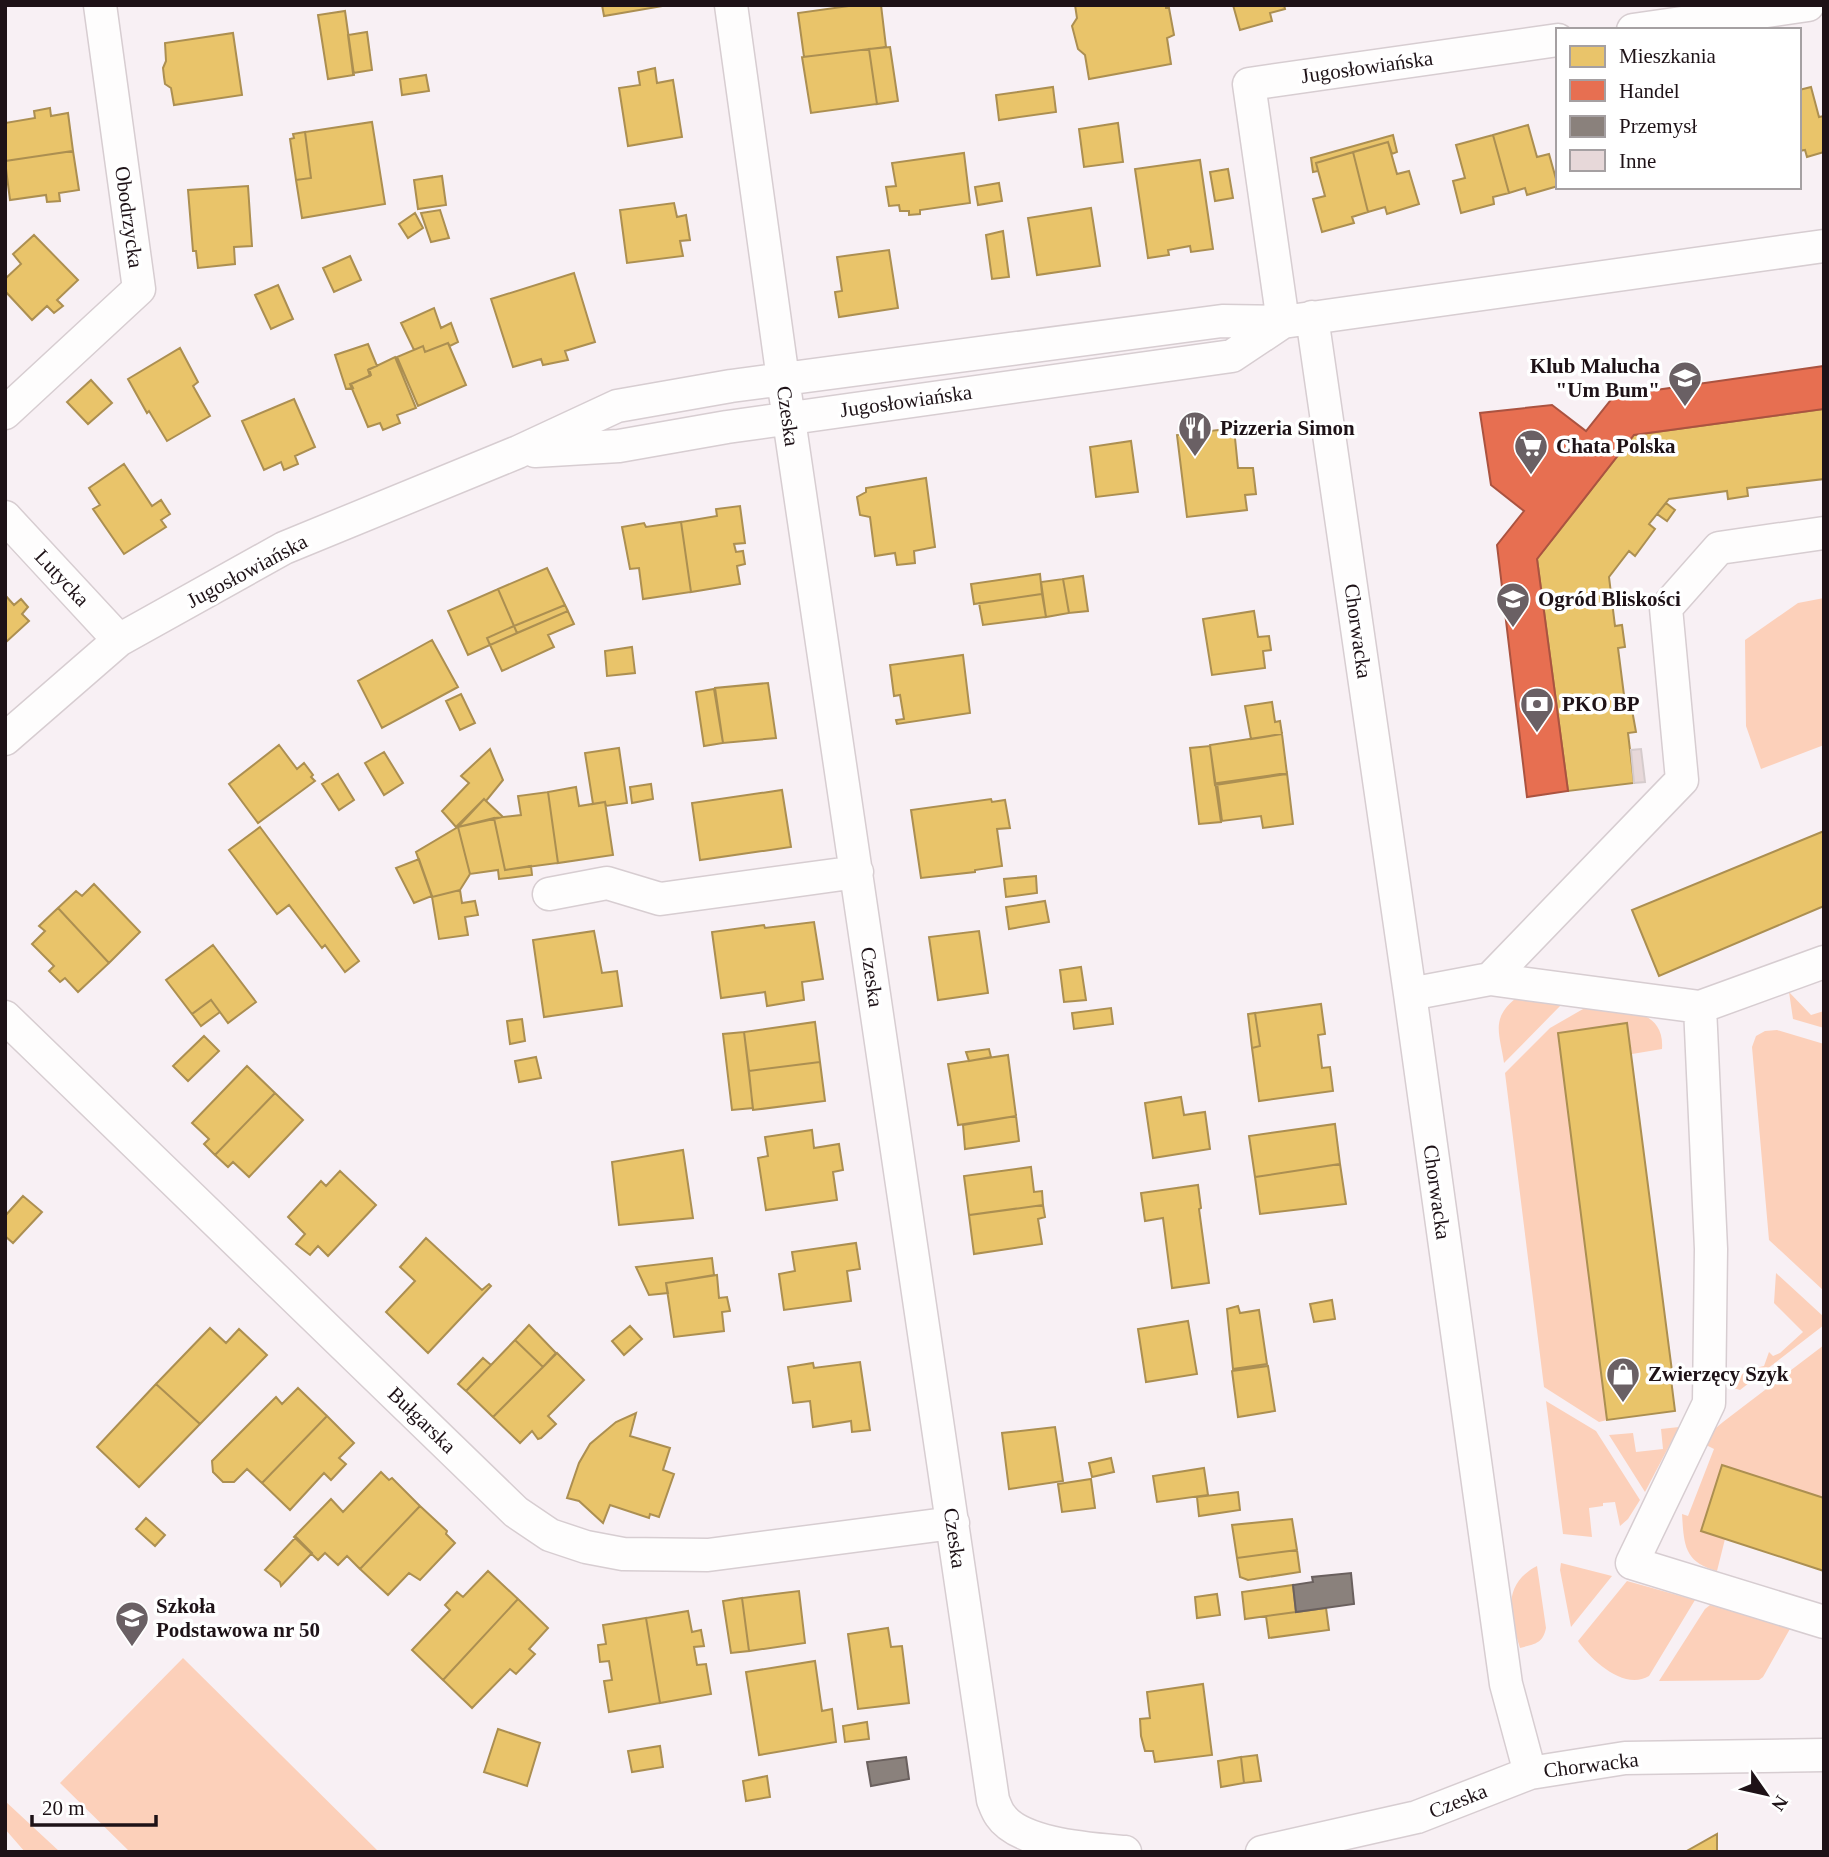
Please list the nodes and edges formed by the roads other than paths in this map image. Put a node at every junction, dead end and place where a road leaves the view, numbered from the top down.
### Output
1 (100, 5) edge
2 (731, 5) edge
3 (1808, 5) edge
4 (1647, 28) edge
5 (1556, 40) edge
6 (1824, 246) edge
7 (1298, 319) junction
8 (1024, 346) junction
9 (783, 379) junction
10 (1030, 384) junction
11 (5, 413) edge
12 (789, 418) junction
13 (518, 452) junction
14 (5, 517) edge
15 (1824, 533) edge
16 (119, 640) junction
17 (5, 739) edge
18 (857, 872) junction
19 (550, 894) dead end
20 (1824, 962) edge
21 (1490, 979) junction
22 (1410, 994) junction
23 (1700, 1007) junction
24 (5, 1017) edge
25 (953, 1523) junction
26 (1824, 1622) edge
27 (1824, 1755) edge
28 (1530, 1773) junction
29 (1125, 1852) edge
30 (1262, 1852) edge

1 - 11 street, Obodrzycka
2 - 9 street, Czeska
3 - 4 street
5 - 7 street, Jugosłowiańska
6 - 7 street, Jugosłowiańska
7 - 8 street, Jugosłowiańska
7 - 10 street, Jugosłowiańska
7 - 22 street, Chorwacka
8 - 9 street, Jugosłowiańska
8 - 10 street
9 - 12 street, Czeska
9 - 13 street, Jugosłowiańska
10 - 12 street, Jugosłowiańska
12 - 13 street, Jugosłowiańska
12 - 18 street, Czeska
13 - 16 street, Jugosłowiańska
14 - 16 street, Lutycka
15 - 21 street
16 - 17 street, Jugosłowiańska
18 - 19 street
18 - 25 street, Czeska
20 - 23 street
21 - 22 street
21 - 23 street
22 - 28 street, Chorwacka
23 - 26 street
24 - 25 street, Bułgarska
25 - 29 street, Czeska
27 - 28 street, Chorwacka
28 - 30 street, Czeska

